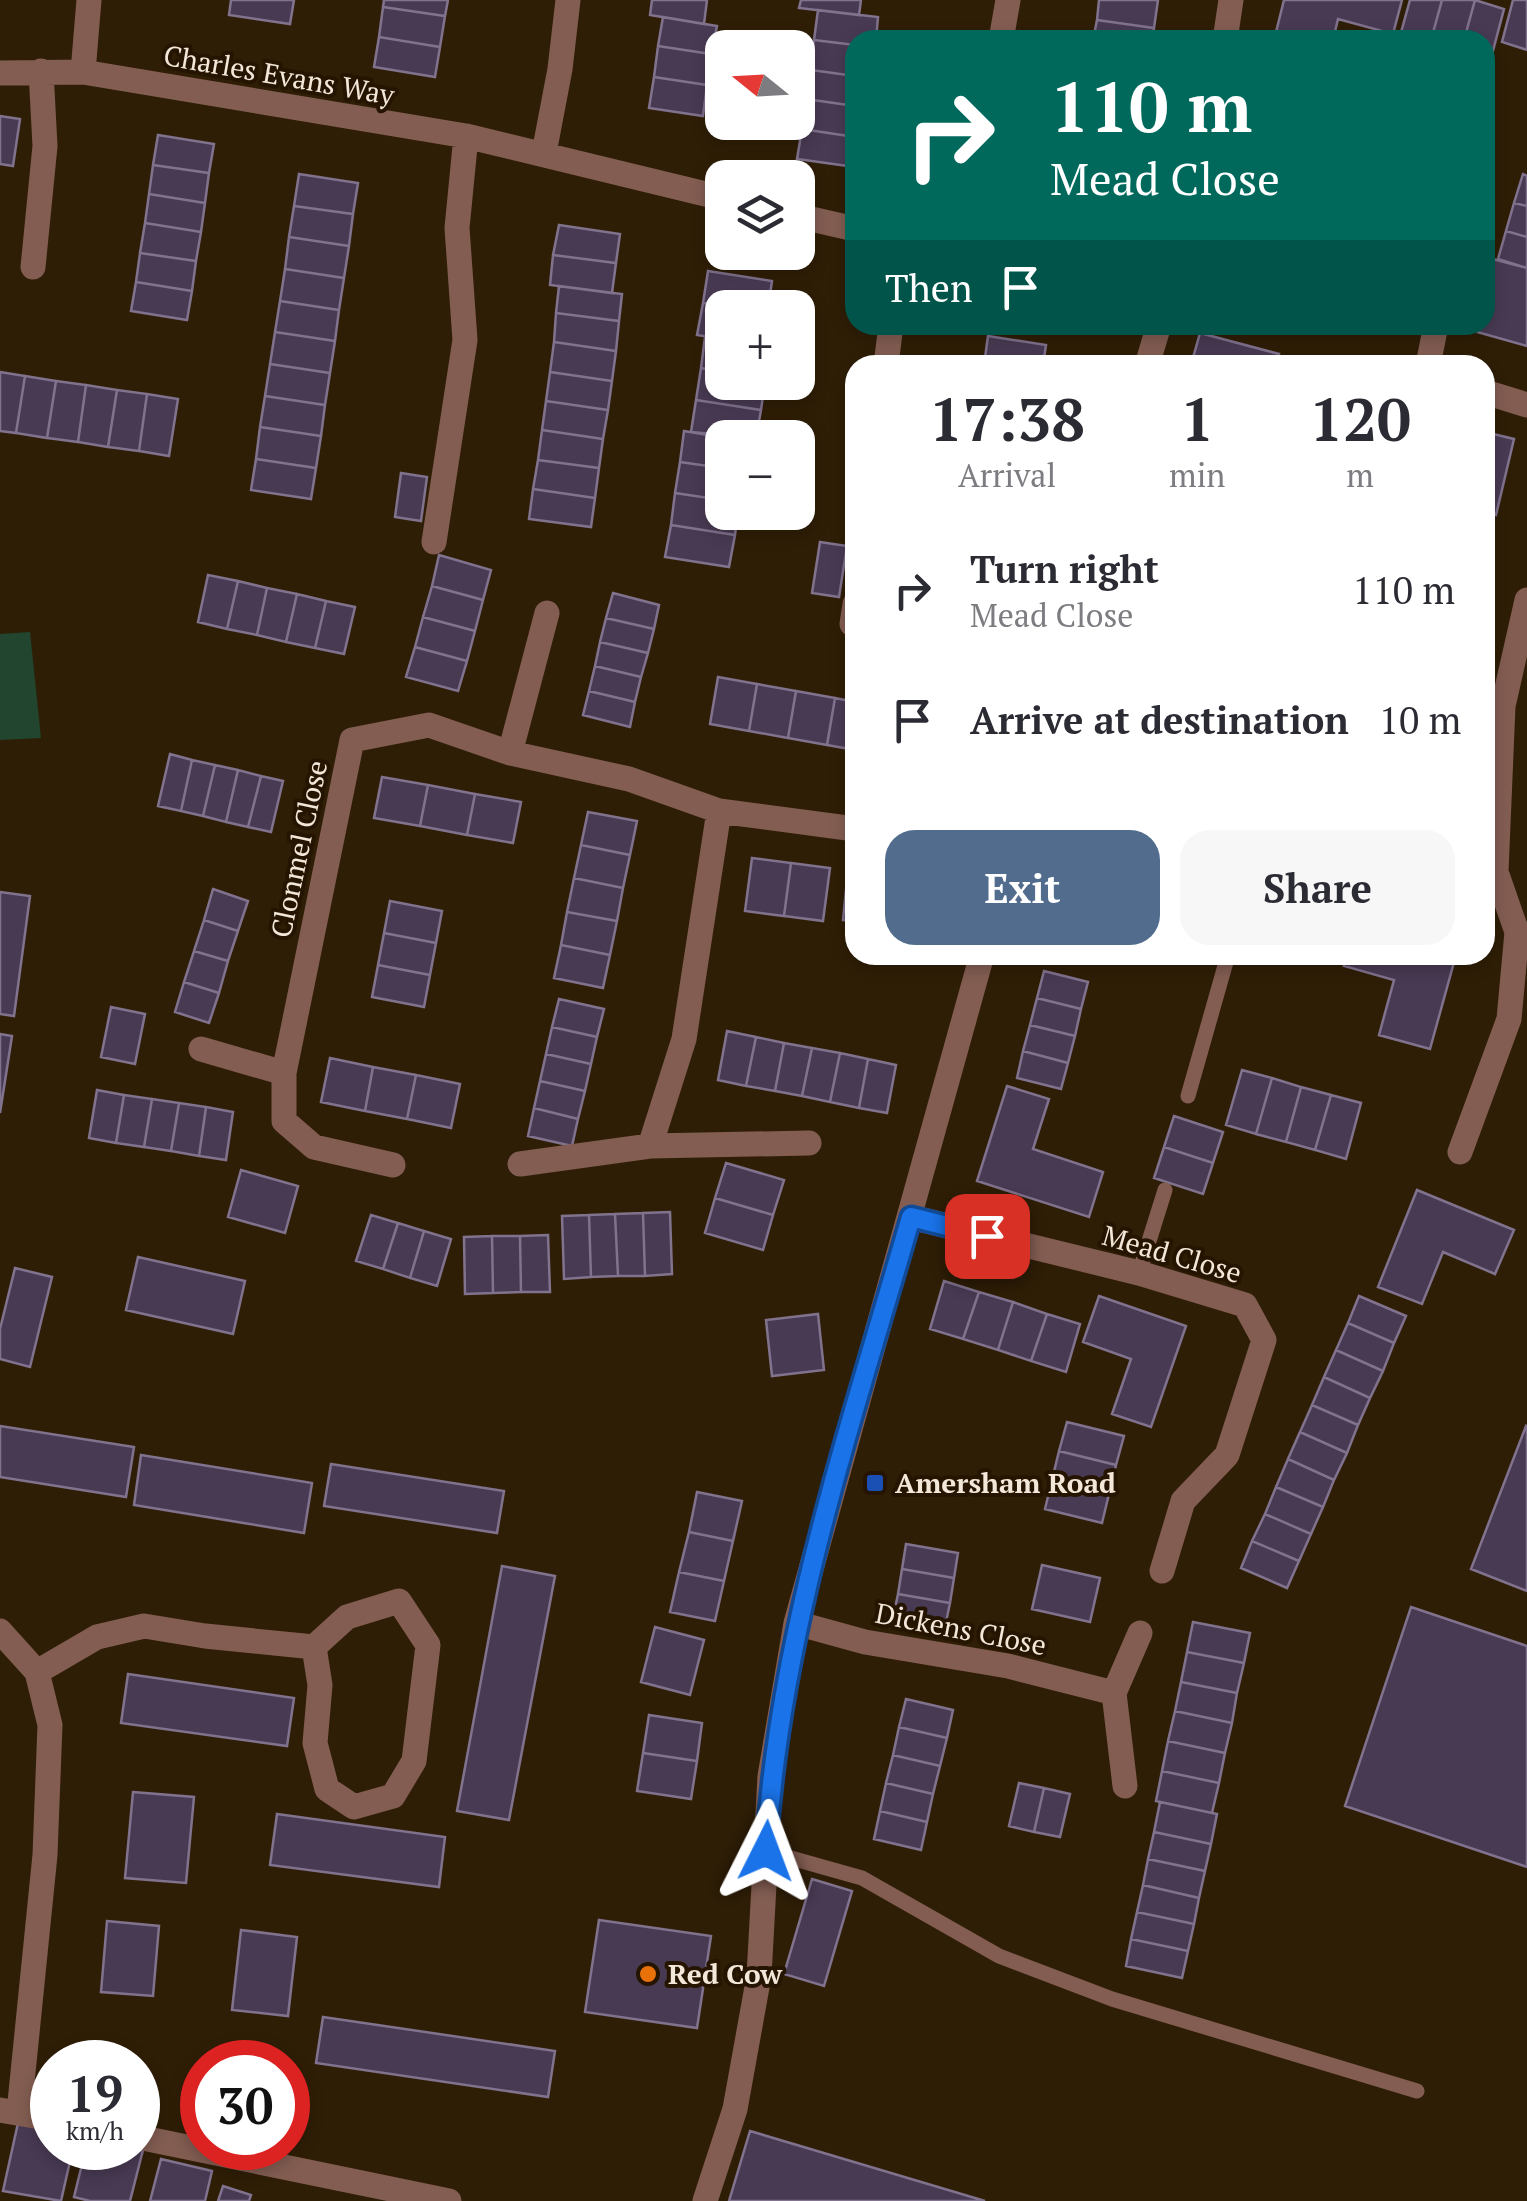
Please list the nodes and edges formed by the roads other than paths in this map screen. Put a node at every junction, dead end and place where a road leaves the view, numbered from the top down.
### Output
1 (89, 0) edge
2 (568, 0) edge
3 (1008, 0) edge
4 (1231, 0) edge
5 (1003, 30) edge
6 (1226, 30) edge
7 (0, 72) edge
8 (42, 72) junction
9 (83, 72) junction
10 (466, 136) junction
11 (544, 152) junction
12 (705, 194) edge
13 (815, 220) edge
14 (845, 228) edge
15 (33, 267) dead end
16 (1495, 395) edge
17 (1527, 405) edge
18 (434, 542) dead end
19 (1527, 600) edge
20 (547, 613) dead end
21 (510, 753) junction
22 (1495, 800) edge
23 (718, 810) junction
24 (845, 828) edge
25 (1495, 879) edge
26 (979, 965) edge
27 (1225, 965) edge
28 (201, 1049) dead end
29 (284, 1073) junction
30 (1188, 1096) dead end
31 (809, 1143) dead end
32 (650, 1146) junction
33 (1460, 1152) dead end
34 (520, 1164) dead end
35 (392, 1165) dead end
36 (1165, 1190) dead end
37 (911, 1217) junction
38 (1139, 1274) junction
39 (1162, 1571) dead end
40 (796, 1623) junction
41 (0, 1631) edge
42 (1140, 1634) dead end
43 (314, 1646) junction
44 (37, 1672) junction
45 (1114, 1693) junction
46 (1125, 1786) dead end
47 (766, 1851) junction
48 (1416, 2091) dead end
49 (10, 2111) edge
50 (160, 2142) edge
51 (449, 2201) edge
52 (705, 2201) edge

1 - 9 street
2 - 11 street
3 - 5 street
4 - 6 street
7 - 8 street, Charles Evans Way
8 - 9 street, Charles Evans Way
8 - 15 street
9 - 10 street, Charles Evans Way
10 - 11 street, Charles Evans Way
10 - 18 street
11 - 12 street, Charles Evans Way
13 - 14 street
16 - 17 street
19 - 22 street
20 - 21 street
21 - 23 street, Clonmel Close
21 - 29 street, Clonmel Close
23 - 24 street, Clonmel Close
23 - 32 street
25 - 33 street
26 - 37 street
27 - 30 lane
28 - 29 street
29 - 35 street, Clonmel Close
31 - 32 street
32 - 34 street
36 - 38 lane
37 - 38 street, Mead Close
37 - 40 street
38 - 39 street, Mead Close
40 - 45 street, Dickens Close
40 - 47 street
41 - 44 street
42 - 45 street
43 - 43 street
43 - 44 street
44 - 49 street
45 - 46 street
47 - 48 lane
47 - 52 street
50 - 51 street

